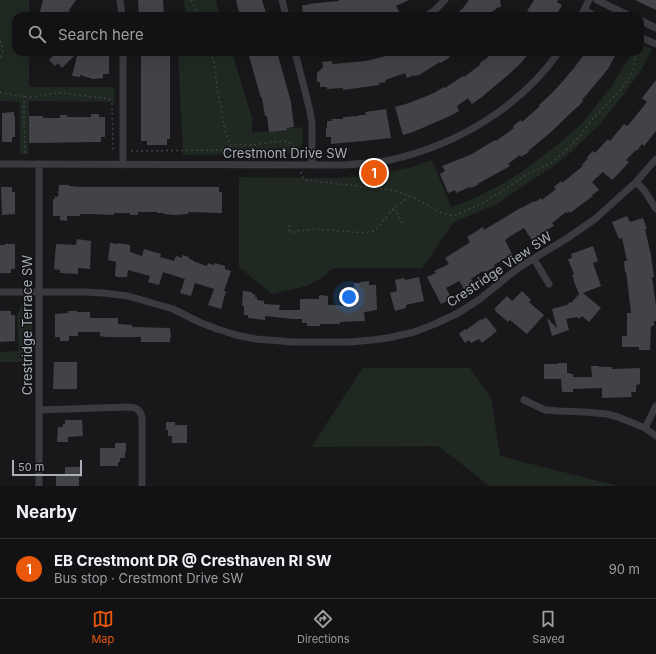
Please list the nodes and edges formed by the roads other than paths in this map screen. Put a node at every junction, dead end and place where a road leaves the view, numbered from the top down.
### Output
1 (120, 0) edge
2 (282, 0) edge
3 (445, 0) edge
4 (589, 0) edge
5 (597, 0) edge
6 (122, 12) edge
7 (285, 12) edge
8 (432, 12) edge
9 (583, 12) edge
10 (622, 12) edge
11 (644, 22) edge
12 (656, 28) edge
13 (644, 39) edge
14 (656, 44) edge
15 (123, 56) edge
16 (297, 56) edge
17 (555, 56) edge
18 (656, 160) edge
19 (0, 164) edge
20 (39, 164) junction
21 (123, 165) junction
22 (312, 165) junction
23 (636, 182) junction
24 (656, 209) edge
25 (534, 259) junction
26 (549, 284) dead end
27 (0, 292) edge
28 (39, 292) junction
29 (524, 400) dead end
30 (656, 406) edge
31 (39, 410) junction
32 (645, 428) junction
33 (656, 436) edge
34 (39, 486) edge
35 (142, 486) edge

1 - 6 street
2 - 7 street
3 - 8 street
4 - 9 street
5 - 10 street
11 - 12 street
13 - 14 street
15 - 21 street
16 - 22 street
17 - 22 street, Crestmont Drive SW
18 - 23 street, Crestridge View SW
19 - 20 street, Crestmont Drive SW
20 - 21 street, Crestmont Drive SW
20 - 28 street, Crestridge Terrace SW
21 - 22 street, Crestmont Drive SW
23 - 24 street
23 - 25 street, Crestridge View SW
25 - 26 street
25 - 28 street, Crestridge View SW
27 - 28 street, Crestridge View SW
28 - 31 street, Crestridge Terrace SW
29 - 32 street
30 - 32 street
31 - 34 street, Crestridge Terrace SW
31 - 35 street
32 - 33 street

